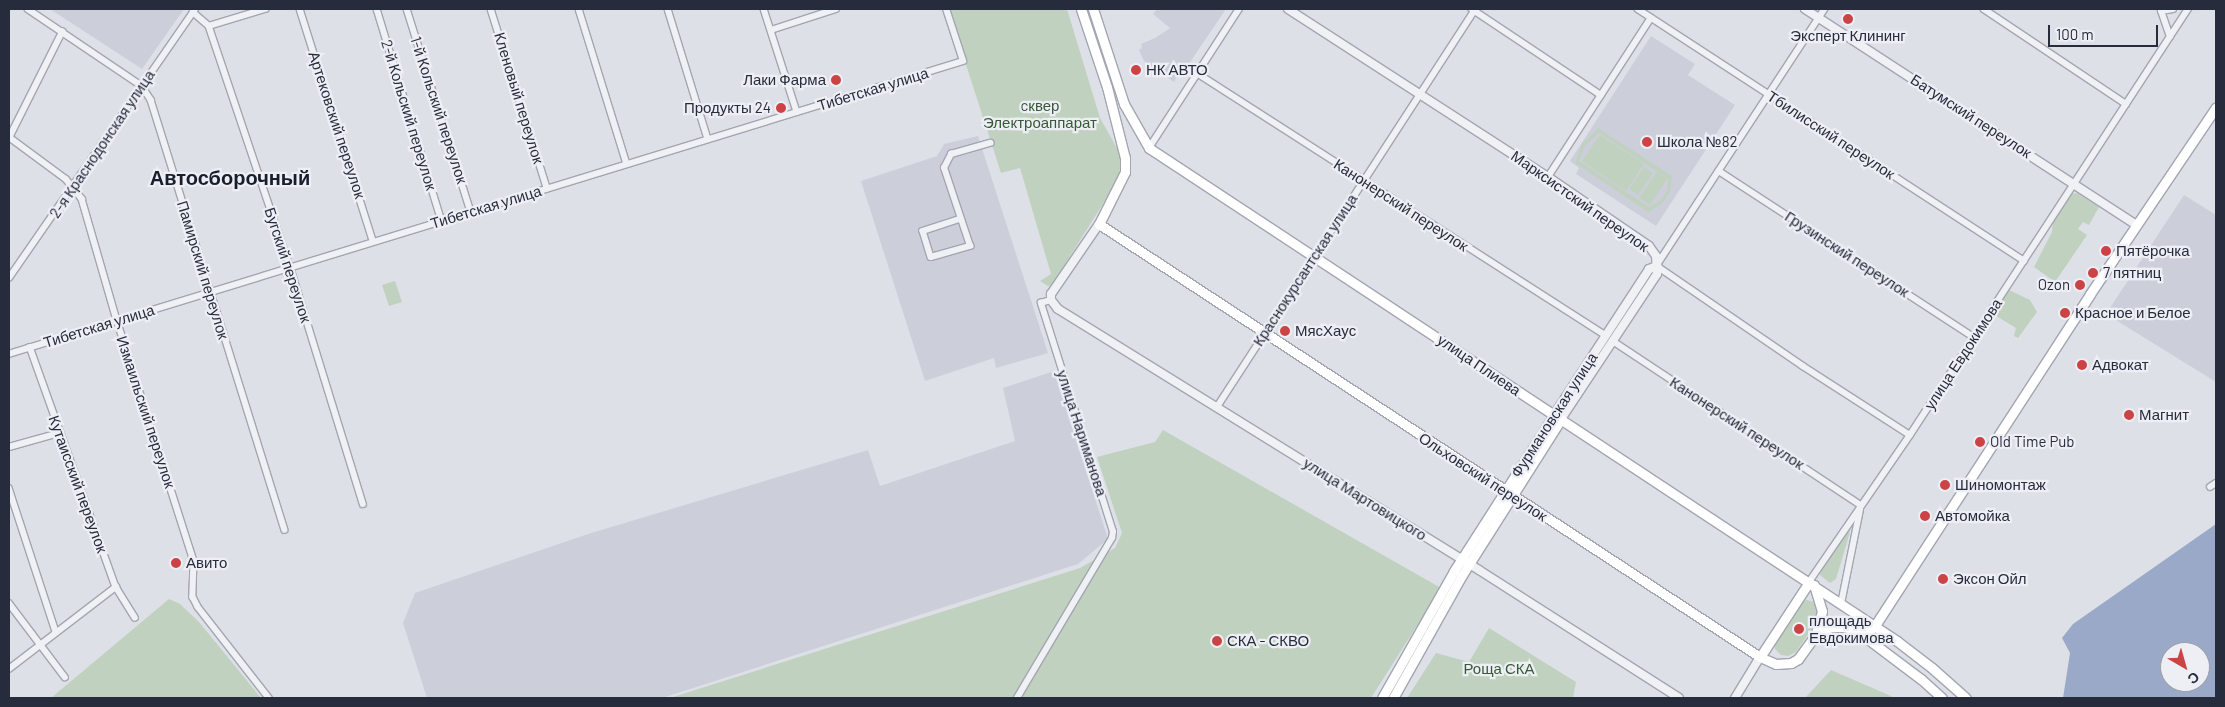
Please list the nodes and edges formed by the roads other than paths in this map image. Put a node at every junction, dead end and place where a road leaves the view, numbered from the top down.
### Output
1 (28, 9) edge
2 (265, 9) edge
3 (300, 9) edge
4 (377, 9) edge
5 (406, 9) edge
6 (491, 9) edge
7 (579, 9) edge
8 (668, 9) edge
9 (764, 9) edge
10 (836, 9) edge
11 (946, 9) edge
12 (1081, 9) edge
13 (1093, 9) edge
14 (1239, 9) edge
15 (1288, 9) edge
16 (1474, 9) edge
17 (1638, 9) edge
18 (1805, 9) edge
19 (1825, 9) edge
20 (1984, 9) edge
21 (2173, 9) edge
22 (2188, 9) edge
23 (2159, 10) edge
24 (194, 11) edge
25 (1651, 18) junction
26 (1819, 18) junction
27 (209, 26) junction
28 (771, 30) junction
29 (62, 32) junction
30 (2170, 37) junction
31 (1197, 73) junction
32 (142, 86) junction
33 (1419, 94) junction
34 (1601, 94) junction
35 (1768, 94) junction
36 (2126, 104) junction
37 (2216, 106) edge
38 (797, 112) junction
39 (9, 137) edge
40 (708, 139) junction
41 (990, 143) dead end
42 (1149, 148) junction
43 (627, 164) junction
44 (1719, 171) junction
45 (1548, 177) junction
46 (1362, 180) junction
47 (2074, 184) junction
48 (73, 187) junction
49 (548, 188) junction
50 (471, 212) junction
51 (961, 219) junction
52 (442, 221) junction
53 (1099, 224) junction
54 (2136, 225) junction
55 (373, 241) junction
56 (1314, 256) junction
57 (2024, 261) junction
58 (290, 266) junction
59 (1657, 266) junction
60 (9, 278) edge
61 (210, 291) junction
62 (1051, 300) junction
63 (117, 320) junction
64 (1264, 334) junction
65 (1606, 336) junction
66 (1974, 337) junction
67 (1613, 341) junction
68 (30, 347) junction
69 (9, 354) edge
70 (1217, 407) junction
71 (1557, 417) junction
72 (59, 433) junction
73 (1910, 435) junction
74 (9, 447) edge
75 (2216, 483) edge
76 (2210, 487) dead end
77 (9, 488) edge
78 (1508, 494) junction
79 (363, 504) dead end
80 (1861, 505) junction
81 (285, 530) dead end
82 (1466, 562) junction
83 (1812, 584) junction
84 (116, 587) junction
85 (9, 604) edge
86 (1841, 604) junction
87 (135, 617) dead end
88 (1874, 627) junction
89 (56, 632) junction
90 (1859, 633) junction
91 (1816, 634) junction
92 (41, 644) junction
93 (1760, 657) junction
94 (9, 669) edge
95 (65, 677) dead end
96 (269, 698) edge
97 (1017, 698) edge
98 (1382, 698) edge
99 (1393, 698) edge
100 (1679, 698) edge
101 (1735, 698) edge
102 (1942, 698) edge
103 (1966, 698) edge

1 - 29 street, Памирский переулок
2 - 27 street
3 - 55 street, Артековский переулок
4 - 52 street, 2-й Кольский переулок
5 - 50 street, 1-й Кольский переулок
6 - 49 street, Кленовый переулок
7 - 43 street
8 - 40 street
9 - 28 street
10 - 28 street
11 - 38 street, Тибетская улица
12 - 53 main road, улица Нариманова
13 - 42 main road
14 - 31 street
15 - 33 street, Марксистский переулок
16 - 33 street, Краснокурсантская улица
16 - 34 street
17 - 25 street, Тбилисский переулок
18 - 26 street, Батумский переулок
19 - 26 street, Фурмановская улица
20 - 36 street
21 - 23 street
22 - 30 street, улица Евдокимова
23 - 30 street
24 - 27 street
24 - 32 street, 2-я Краснодонская улица
25 - 34 street
25 - 35 street, Тбилисский переулок
26 - 35 street, Фурмановская улица
26 - 47 street, Батумский переулок
27 - 58 street, Бугский переулок
28 - 38 street
29 - 32 street, Памирский переулок
29 - 39 street
30 - 36 street, улица Евдокимова
31 - 42 street
31 - 46 street, Канонерский переулок
32 - 48 street, 2-я Краснодонская улица
32 - 61 street, Памирский переулок
33 - 45 street, Марксистский переулок
33 - 46 street, Краснокурсантская улица
34 - 45 street
35 - 44 street, Фурмановская улица
35 - 57 street, Тбилисский переулок
36 - 47 street, улица Евдокимова
37 - 54 main road
38 - 40 street, Тибетская улица
39 - 48 street, Измаильский переулок
40 - 43 street, Тибетская улица
41 - 51 street
42 - 56 main road, улица Плиева
43 - 49 street, Тибетская улица
44 - 59 street, Фурмановская улица
44 - 66 street, Грузинский переулок
45 - 59 street, Марксистский переулок
46 - 56 street, Краснокурсантская улица
46 - 65 street, Канонерский переулок
47 - 54 street, Батумский переулок
47 - 57 street, улица Евдокимова
48 - 60 street, 2-я Краснодонская улица
48 - 63 street, Измаильский переулок
49 - 50 street, Тибетская улица
50 - 52 street, Тибетская улица
51 - 51 street
52 - 55 street, Тибетская улица
53 - 62 street, улица Нариманова
53 - 64 main road, Ольховский переулок
54 - 88 main road
55 - 58 street, Тибетская улица
56 - 64 street, Краснокурсантская улица
56 - 71 main road, улица Плиева
57 - 66 street, улица Евдокимова
58 - 61 street, Тибетская улица
58 - 79 street, Бугский переулок
59 - 65 street, Фурмановская улица
59 - 67 street, Фурмановская улица
59 - 73 street, Марксистский переулок
61 - 63 street, Тибетская улица
61 - 81 street, Памирский переулок
62 - 70 street, улица Мартовицкого
62 - 97 street, улица Нариманова
63 - 68 street, Тибетская улица
63 - 96 street, Измаильский переулок
64 - 70 street, Краснокурсантская улица
64 - 78 main road, Ольховский переулок
65 - 71 street, Фурмановская улица
66 - 73 street, улица Евдокимова
67 - 71 street, Фурмановская улица
67 - 80 street, Канонерский переулок
68 - 69 street, Тибетская улица
68 - 72 street, Кутаисский переулок
70 - 82 street, улица Мартовицкого
71 - 78 main road, Фурмановская улица
71 - 83 main road, улица Плиева
72 - 74 street
72 - 84 street, Кутаисский переулок
73 - 80 street, улица Евдокимова
75 - 76 street
77 - 89 street
78 - 82 main road, Фурмановская улица
78 - 93 main road, Ольховский переулок
80 - 83 street, улица Евдокимова
80 - 86 street
82 - 98 main road, Фурмановская улица
82 - 99 main road, Фурмановская улица
82 - 100 street, улица Мартовицкого
83 - 86 main road, улица Плиева
83 - 91 main road
83 - 93 main road, улица Евдокимова
84 - 87 street, Кутаисский переулок
84 - 89 street
85 - 92 street
86 - 88 main road, улица Плиева
88 - 90 main road
88 - 103 main road, улица Плиева
89 - 92 street
90 - 91 main road
90 - 102 main road
91 - 93 main road, Ольховский переулок
92 - 94 street
92 - 95 street
93 - 101 street, улица Евдокимова

